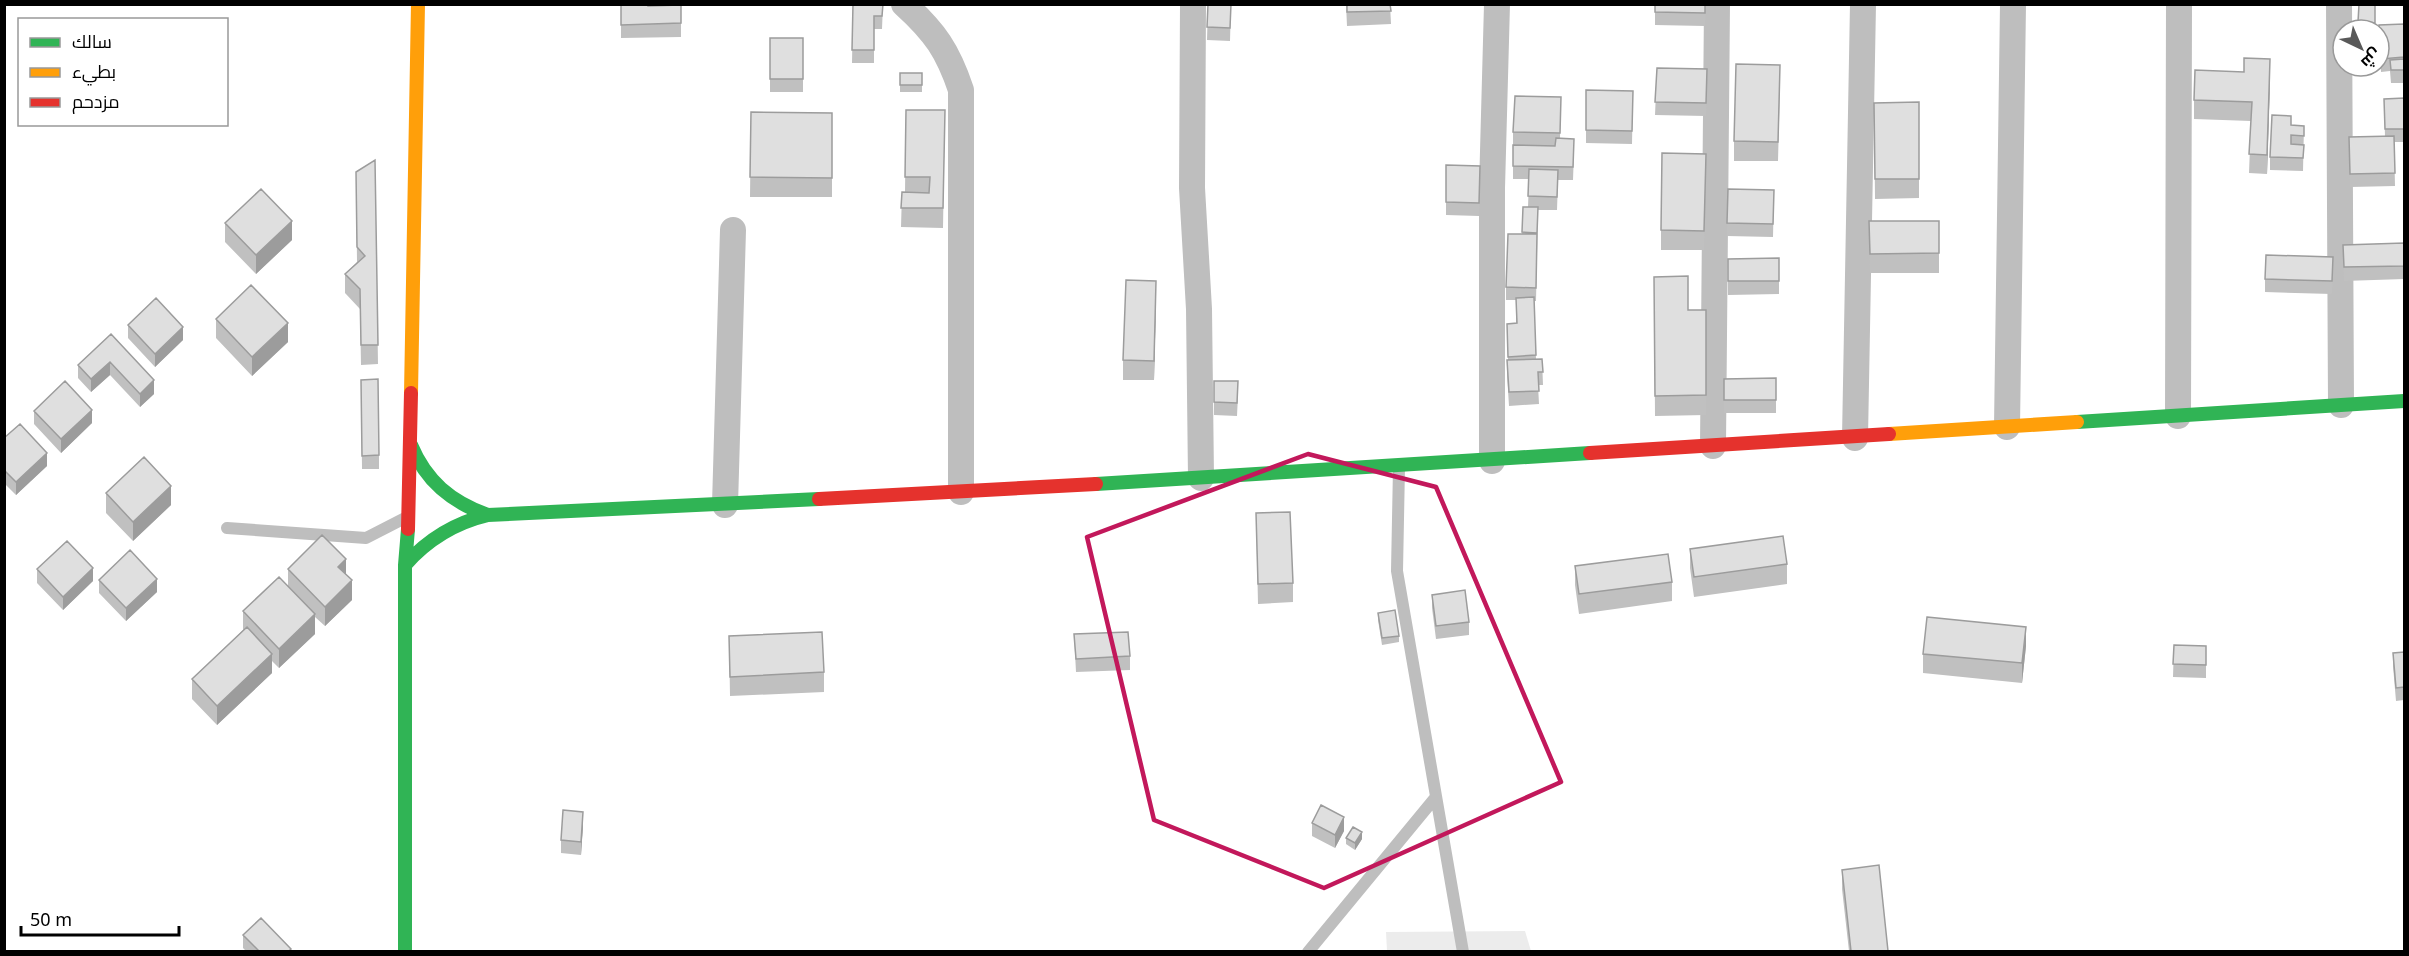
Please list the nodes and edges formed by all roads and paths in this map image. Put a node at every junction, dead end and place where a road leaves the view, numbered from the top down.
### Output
1 (418, 4) edge
2 (904, 4) edge
3 (1193, 4) edge
4 (1497, 4) edge
5 (1717, 4) edge
6 (1863, 4) edge
7 (2013, 4) edge
8 (2179, 4) edge
9 (2339, 4) edge
10 (733, 230) dead end
11 (2404, 401) edge
12 (2341, 405) junction
13 (2178, 416) junction
14 (2007, 427) junction
15 (1855, 438) junction
16 (410, 441) junction
17 (1713, 446) junction
18 (1492, 461) junction
19 (1399, 467) junction
20 (1201, 478) junction
21 (961, 492) junction
22 (725, 505) junction
23 (488, 515) junction
24 (409, 516) junction
25 (227, 528) dead end
26 (405, 565) junction
27 (1435, 798) junction
28 (405, 951) edge
29 (1308, 951) edge
30 (1463, 951) edge

1 - 16 street
2 - 21 street
3 - 20 street
4 - 18 street
5 - 17 street
6 - 15 street
7 - 14 street
8 - 13 street
9 - 12 street
10 - 22 street
11 - 12 street
12 - 13 street
13 - 14 street
14 - 15 street
15 - 17 street
16 - 23 street
16 - 24 street
17 - 18 street
18 - 19 street
19 - 20 street
19 - 27 lane
20 - 21 street
21 - 22 street
22 - 23 street
23 - 26 street
24 - 25 lane
24 - 26 street
26 - 28 street
27 - 29 lane
27 - 30 lane

